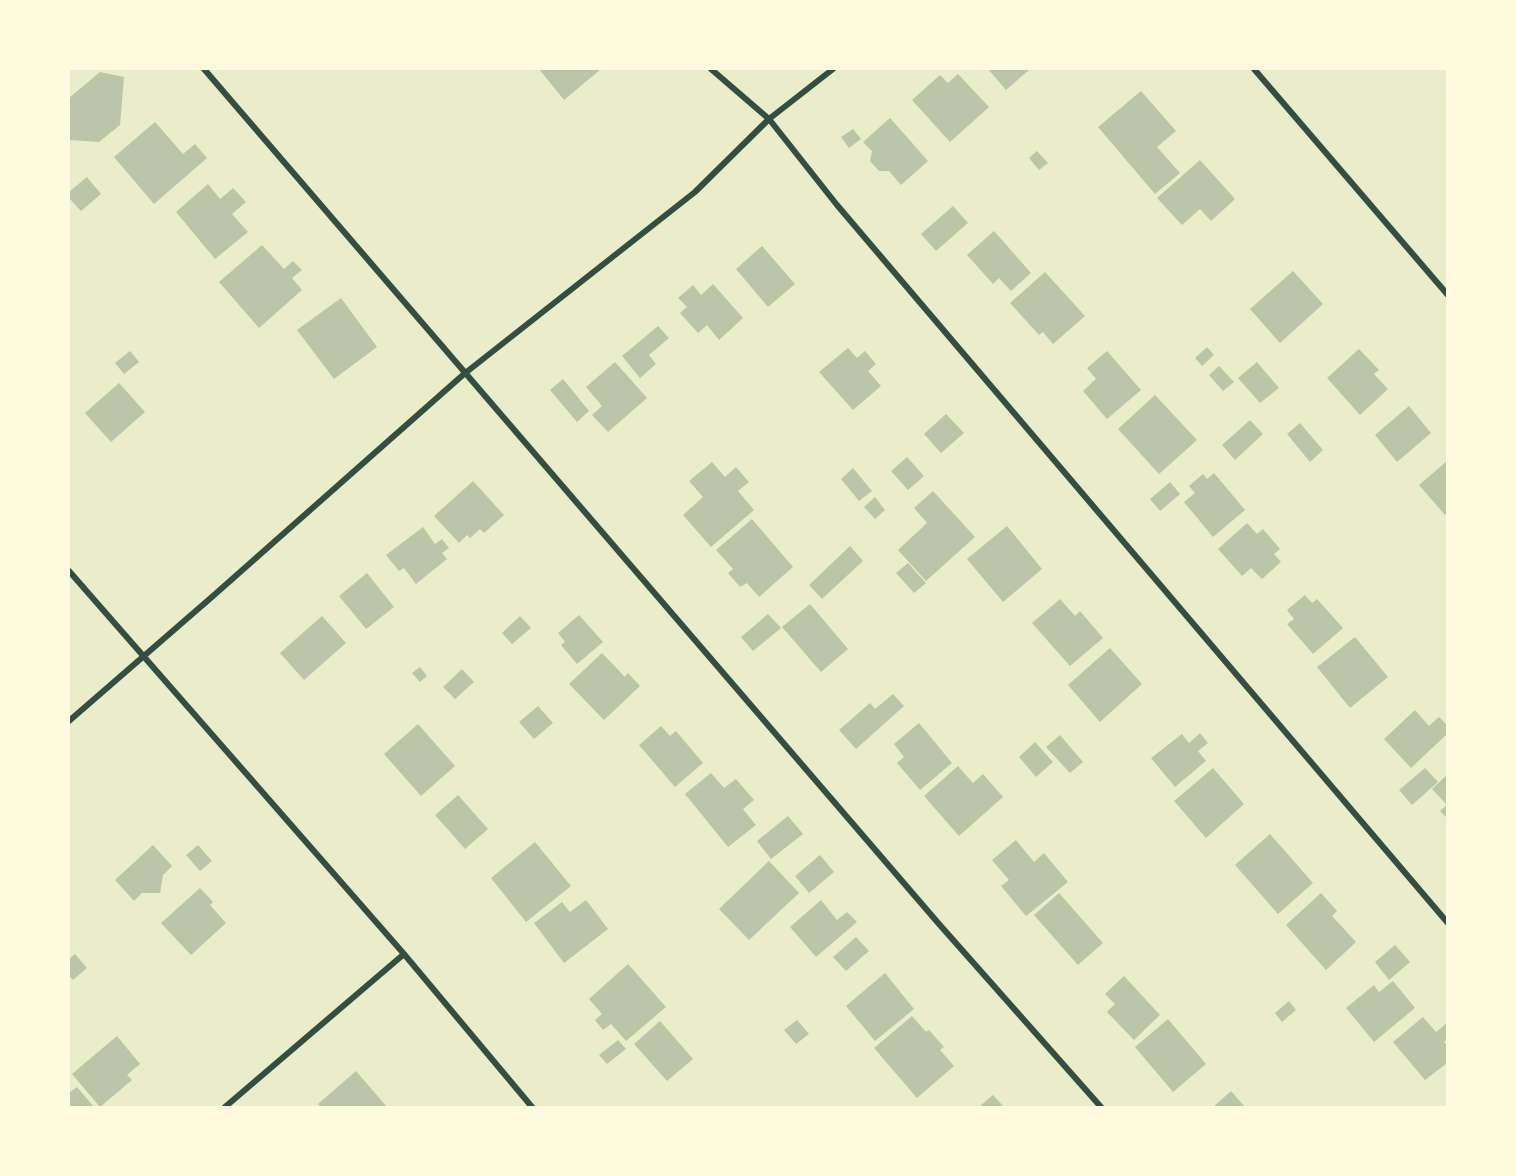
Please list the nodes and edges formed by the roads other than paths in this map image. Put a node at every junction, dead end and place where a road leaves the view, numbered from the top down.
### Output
1 (204, 69) edge
2 (711, 69) edge
3 (834, 69) edge
4 (1254, 69) edge
5 (769, 120) junction
6 (1447, 294) edge
7 (464, 374) junction
8 (69, 571) edge
9 (145, 656) junction
10 (69, 721) edge
11 (1447, 922) edge
12 (404, 954) junction
13 (225, 1107) edge
14 (532, 1107) edge
15 (1101, 1107) edge

1 - 7 street
2 - 5 street
3 - 5 street
4 - 6 street
5 - 7 street
5 - 11 street
7 - 9 street
7 - 15 street
8 - 9 street
9 - 10 street
9 - 12 street
12 - 13 street
12 - 14 street

